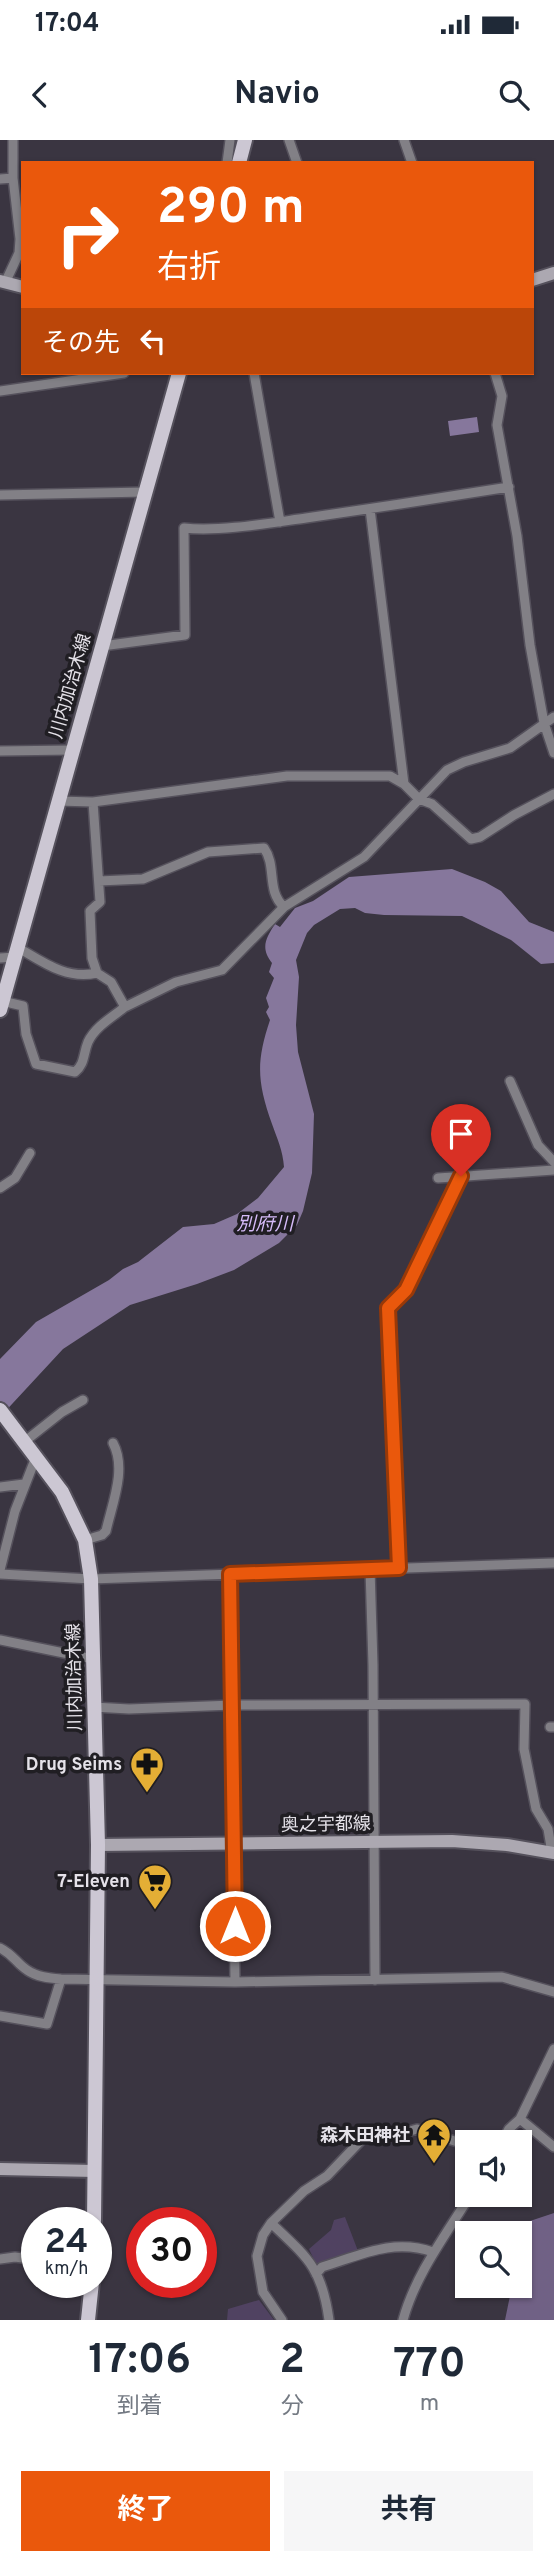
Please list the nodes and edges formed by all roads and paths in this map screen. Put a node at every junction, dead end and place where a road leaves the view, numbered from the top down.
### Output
1 (13, 140) edge
2 (230, 140) edge
3 (245, 140) edge
4 (289, 140) edge
5 (404, 140) edge
6 (227, 161) edge
7 (240, 161) edge
8 (296, 161) edge
9 (411, 161) edge
10 (13, 178) junction
11 (0, 179) edge
12 (554, 273) edge
13 (534, 279) edge
14 (2, 282) edge
15 (21, 287) edge
16 (110, 375) edge
17 (178, 375) edge
18 (254, 375) edge
19 (496, 375) edge
20 (0, 391) edge
21 (509, 488) junction
22 (145, 492) junction
23 (0, 495) edge
24 (370, 509) junction
25 (280, 522) junction
26 (102, 646) junction
27 (554, 717) edge
28 (544, 723) junction
29 (72, 750) junction
30 (0, 751) edge
31 (554, 754) edge
32 (404, 784) junction
33 (554, 794) edge
34 (419, 799) junction
35 (58, 801) junction
36 (93, 802) junction
37 (99, 881) junction
38 (284, 908) junction
39 (11, 954) edge
40 (97, 972) junction
41 (1, 1005) edge
42 (125, 1007) junction
43 (510, 1081) dead end
44 (30, 1153) dead end
45 (554, 1162) edge
46 (554, 1170) edge
47 (461, 1176) junction
48 (438, 1178) dead end
49 (0, 1188) edge
50 (83, 1400) dead end
51 (0, 1410) edge
52 (24, 1442) junction
53 (113, 1443) dead end
54 (36, 1457) junction
55 (24, 1484) junction
56 (0, 1487) edge
57 (85, 1540) junction
58 (554, 1563) edge
59 (399, 1568) junction
60 (370, 1569) junction
61 (0, 1572) edge
62 (230, 1574) junction
63 (91, 1579) junction
64 (0, 1640) edge
65 (93, 1659) junction
66 (233, 1705) junction
67 (373, 1705) junction
68 (93, 1707) junction
69 (376, 1841) junction
70 (234, 1843) junction
71 (98, 1845) junction
72 (554, 1852) edge
73 (0, 1948) edge
74 (61, 1979) junction
75 (375, 1980) junction
76 (96, 1981) junction
77 (235, 1982) junction
78 (554, 1992) edge
79 (0, 2016) edge
80 (554, 2049) edge
81 (520, 2119) junction
82 (508, 2130) edge
83 (368, 2133) dead end
84 (393, 2136) dead end
85 (455, 2141) edge
86 (554, 2147) edge
87 (0, 2169) edge
88 (94, 2171) junction
89 (94, 2207) edge
90 (462, 2207) edge
91 (271, 2223) junction
92 (433, 2252) junction
93 (0, 2259) edge
94 (21, 2260) edge
95 (316, 2274) junction
96 (90, 2298) edge
97 (88, 2320) edge
98 (282, 2320) edge
99 (329, 2320) edge
100 (403, 2320) edge

1 - 10 street
2 - 6 street
3 - 7 main road
4 - 8 street
5 - 9 street
10 - 11 street
10 - 14 street
12 - 13 street
14 - 15 street
16 - 20 street
17 - 22 main road, 川内加治木線
18 - 25 street
19 - 21 street
21 - 24 street
21 - 28 street
22 - 23 street
22 - 26 main road, 川内加治木線
24 - 25 street
24 - 32 street
25 - 26 street
26 - 29 main road, 川内加治木線
27 - 28 street
28 - 31 street
28 - 34 street
29 - 30 street
29 - 35 main road, 川内加治木線
32 - 34 street
32 - 36 street
33 - 34 street
34 - 38 street
35 - 36 street
35 - 39 main road, 川内加治木線
36 - 37 street
37 - 38 street
37 - 40 street
38 - 42 street
39 - 40 street
39 - 41 main road, 川内加治木線
40 - 42 street
41 - 42 street
43 - 45 street
44 - 49 street
46 - 47 street
47 - 48 street
47 - 59 street
50 - 52 street
51 - 52 main road, 川内加治木線
52 - 54 main road, 川内加治木線
53 - 57 street
54 - 55 street
54 - 57 main road, 川内加治木線
55 - 56 street
55 - 61 street
57 - 63 main road, 川内加治木線
58 - 59 street
59 - 60 street
60 - 62 street
60 - 67 street
61 - 63 street
62 - 63 street
62 - 66 street
63 - 65 main road, 川内加治木線
64 - 65 street
65 - 68 main road, 川内加治木線
66 - 67 street
66 - 68 street
66 - 70 street
67 - 69 street
67 - 72 street
68 - 71 main road, 川内加治木線
69 - 70 street, 奥之宇都線
69 - 72 street, 奥之宇都線
69 - 75 street
70 - 71 street, 奥之宇都線
70 - 77 street
71 - 76 main road, 川内加治木線
73 - 74 street
74 - 76 street
74 - 79 street
75 - 77 street
75 - 78 street
76 - 77 street
76 - 88 main road, 川内加治木線
80 - 81 street
81 - 82 street
81 - 86 street
83 - 91 street
84 - 85 street
87 - 88 street
88 - 89 main road, 川内加治木線
90 - 92 street
91 - 95 street
91 - 98 street
92 - 95 street
92 - 100 street
93 - 94 street
95 - 99 street
96 - 97 main road

